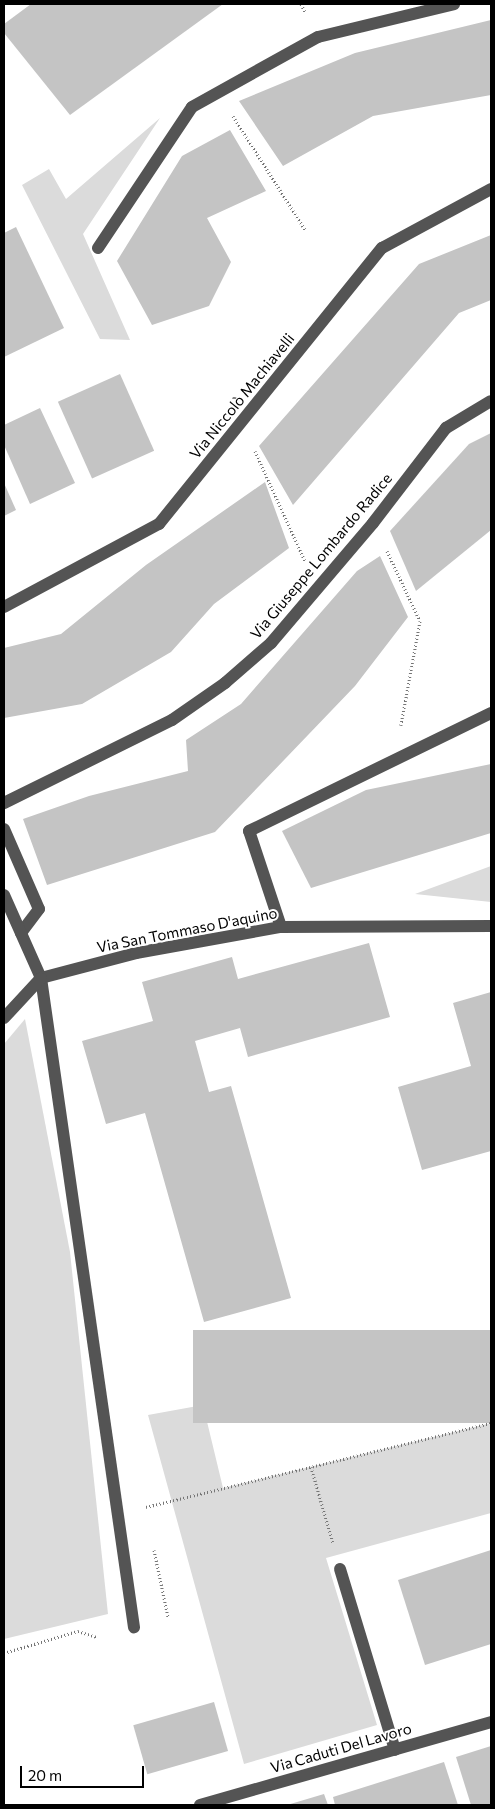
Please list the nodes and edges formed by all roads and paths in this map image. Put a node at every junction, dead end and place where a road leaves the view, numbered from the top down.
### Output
1 (454, 4) edge
2 (218, 93) junction
3 (491, 189) edge
4 (306, 231) dead end
5 (98, 248) dead end
6 (491, 401) edge
7 (242, 422) junction
8 (374, 523) junction
9 (317, 589) junction
10 (4, 607) edge
11 (491, 713) edge
12 (394, 760) junction
13 (4, 803) edge
14 (4, 828) edge
15 (4, 895) edge
16 (491, 926) edge
17 (281, 927) junction
18 (20, 933) junction
19 (41, 978) junction
20 (4, 1018) edge
21 (491, 1423) edge
22 (311, 1466) junction
23 (145, 1507) dead end
24 (340, 1569) joint
25 (134, 1627) dead end
26 (97, 1637) dead end
27 (4, 1653) edge
28 (491, 1722) edge
29 (395, 1750) junction
30 (200, 1805) edge

1 - 2 street
2 - 4 path
2 - 5 street
3 - 7 street, Via Niccolò Machiavelli
6 - 8 street, Via Giuseppe Lombardo Radice
7 - 9 path
7 - 10 street, Via Niccolò Machiavelli
8 - 9 street, Via Giuseppe Lombardo Radice
8 - 12 path
9 - 13 street, Via Giuseppe Lombardo Radice
11 - 12 street
12 - 17 street
14 - 18 street
15 - 18 street
16 - 17 street, Via San Tommaso D'aquino
17 - 19 street, Via San Tommaso D'aquino
18 - 19 street
19 - 20 street
19 - 25 street
21 - 22 path
22 - 23 path
22 - 24 path
24 - 29 street
26 - 27 path
28 - 29 street, Via Caduti Del Lavoro
29 - 30 street, Via Caduti Del Lavoro

